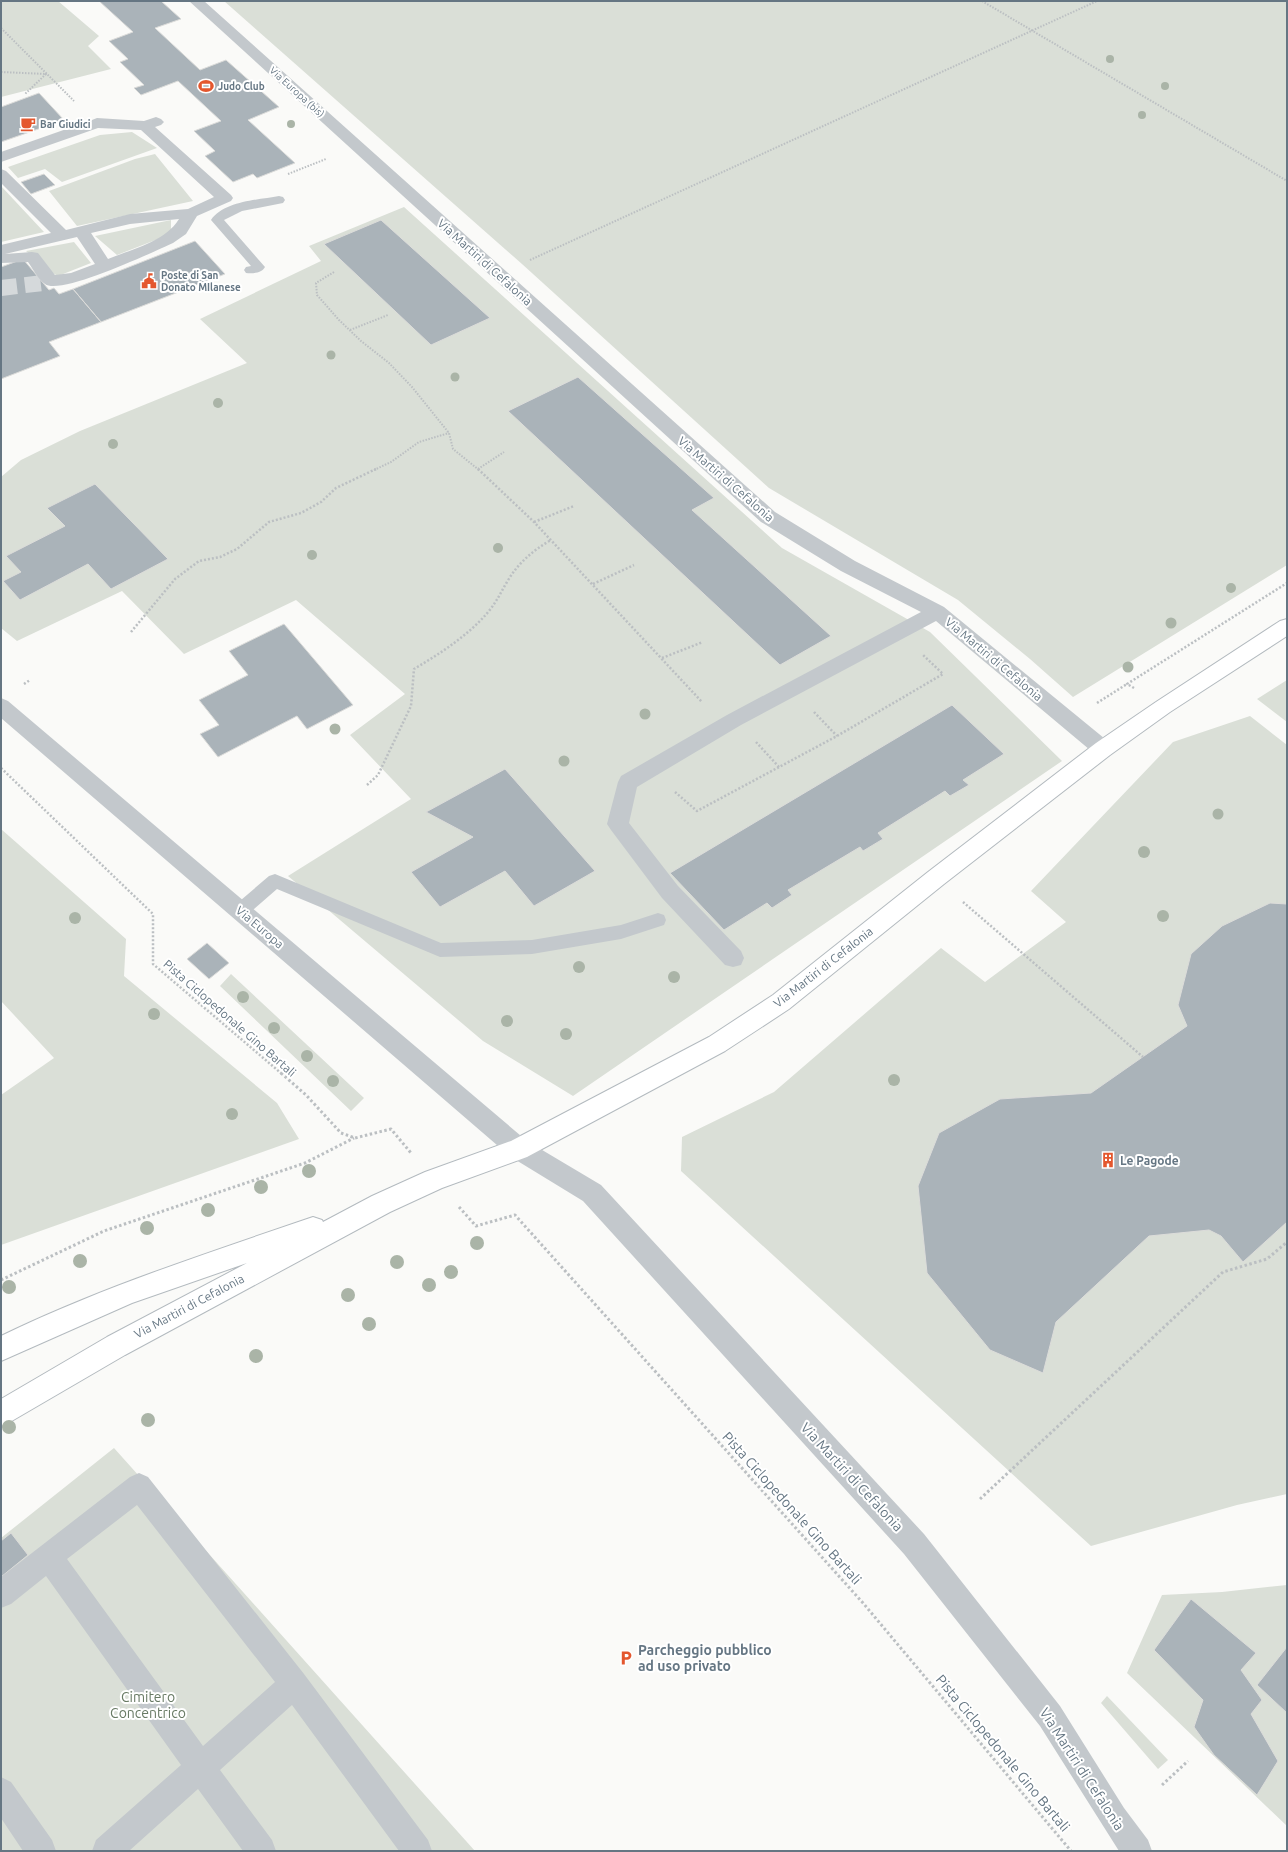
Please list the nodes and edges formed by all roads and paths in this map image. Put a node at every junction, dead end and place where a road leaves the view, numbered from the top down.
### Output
1 (196, 1) edge
2 (982, 1) edge
3 (1097, 1) edge
4 (1, 28) edge
5 (1031, 31) junction
6 (1, 72) edge
7 (46, 74) junction
8 (25, 94) dead end
9 (97, 123) junction
10 (1, 157) edge
11 (1, 174) edge
12 (1287, 182) edge
13 (398, 183) joint
14 (279, 200) dead end
15 (191, 213) junction
16 (80, 231) junction
17 (62, 235) junction
18 (1, 250) edge
19 (1, 260) edge
20 (529, 261) dead end
21 (105, 266) junction
22 (250, 270) dead end
23 (334, 272) dead end
24 (388, 315) dead end
25 (350, 330) junction
26 (449, 433) junction
27 (504, 452) dead end
28 (478, 469) junction
29 (574, 506) dead end
30 (534, 522) junction
31 (551, 540) junction
32 (634, 565) dead end
33 (593, 584) junction
34 (937, 612) junction
35 (1287, 626) edge
36 (131, 632) dead end
37 (702, 642) dead end
38 (662, 658) junction
39 (943, 674) dead end
40 (1, 706) edge
41 (724, 726) junction
42 (1103, 749) junction
43 (1, 768) edge
44 (367, 784) dead end
45 (697, 811) dead end
46 (963, 902) dead end
47 (240, 911) junction
48 (658, 920) dead end
49 (733, 958) dead end
50 (1143, 1057) dead end
51 (391, 1129) dead end
52 (355, 1138) junction
53 (519, 1148) junction
54 (381, 1204) junction
55 (476, 1226) dead end
56 (1287, 1242) edge
57 (1, 1280) edge
58 (1, 1349) edge
59 (1, 1413) edge
60 (980, 1499) dead end
61 (48, 1556) junction
62 (1, 1594) edge
63 (294, 1684) junction
64 (1188, 1761) dead end
65 (202, 1767) junction
66 (1162, 1785) dead end
67 (1, 1792) edge
68 (41, 1851) edge
69 (107, 1851) edge
70 (261, 1851) edge
71 (417, 1851) edge
72 (1071, 1851) edge
73 (1137, 1851) edge

1 - 13 street, Via Europa (bis)
2 - 5 path
3 - 5 path
4 - 7 path
5 - 12 path
5 - 20 path
6 - 7 path
7 - 8 path
7 - 9 path
9 - 10 street
9 - 15 street
11 - 17 street
13 - 34 street, Via Martiri di Cefalonia
14 - 22 lane
15 - 16 street
15 - 21 street
16 - 17 street
16 - 21 street
17 - 18 street
19 - 21 street
23 - 25 path
24 - 25 path
25 - 26 path
26 - 28 path
26 - 36 path
27 - 28 path
28 - 30 path
29 - 30 path
30 - 31 path
31 - 33 path
31 - 44 path
32 - 33 path
33 - 38 path
34 - 41 street
34 - 42 street, Via Martiri di Cefalonia
35 - 42 street, Via Martiri di Cefalonia
37 - 38 path
38 - 41 path
39 - 45 path
40 - 47 street, Via Europa
41 - 49 street
42 - 53 street, Via Martiri di Cefalonia
43 - 52 path, Pista Ciclopedonale Gino Bartali
46 - 50 path
47 - 48 lane
47 - 53 street, Via Europa
51 - 52 path
52 - 57 path
53 - 54 street, Via Martiri di Cefalonia
53 - 73 street, Via Martiri di Cefalonia
54 - 58 street, Via Martiri di Cefalonia
54 - 59 street, Via Martiri di Cefalonia
55 - 72 path, Pista Ciclopedonale Gino Bartali
56 - 60 path
61 - 62 street
61 - 63 street
61 - 65 street
63 - 65 street
63 - 71 street
64 - 66 path
65 - 69 street
65 - 70 street
67 - 68 street

